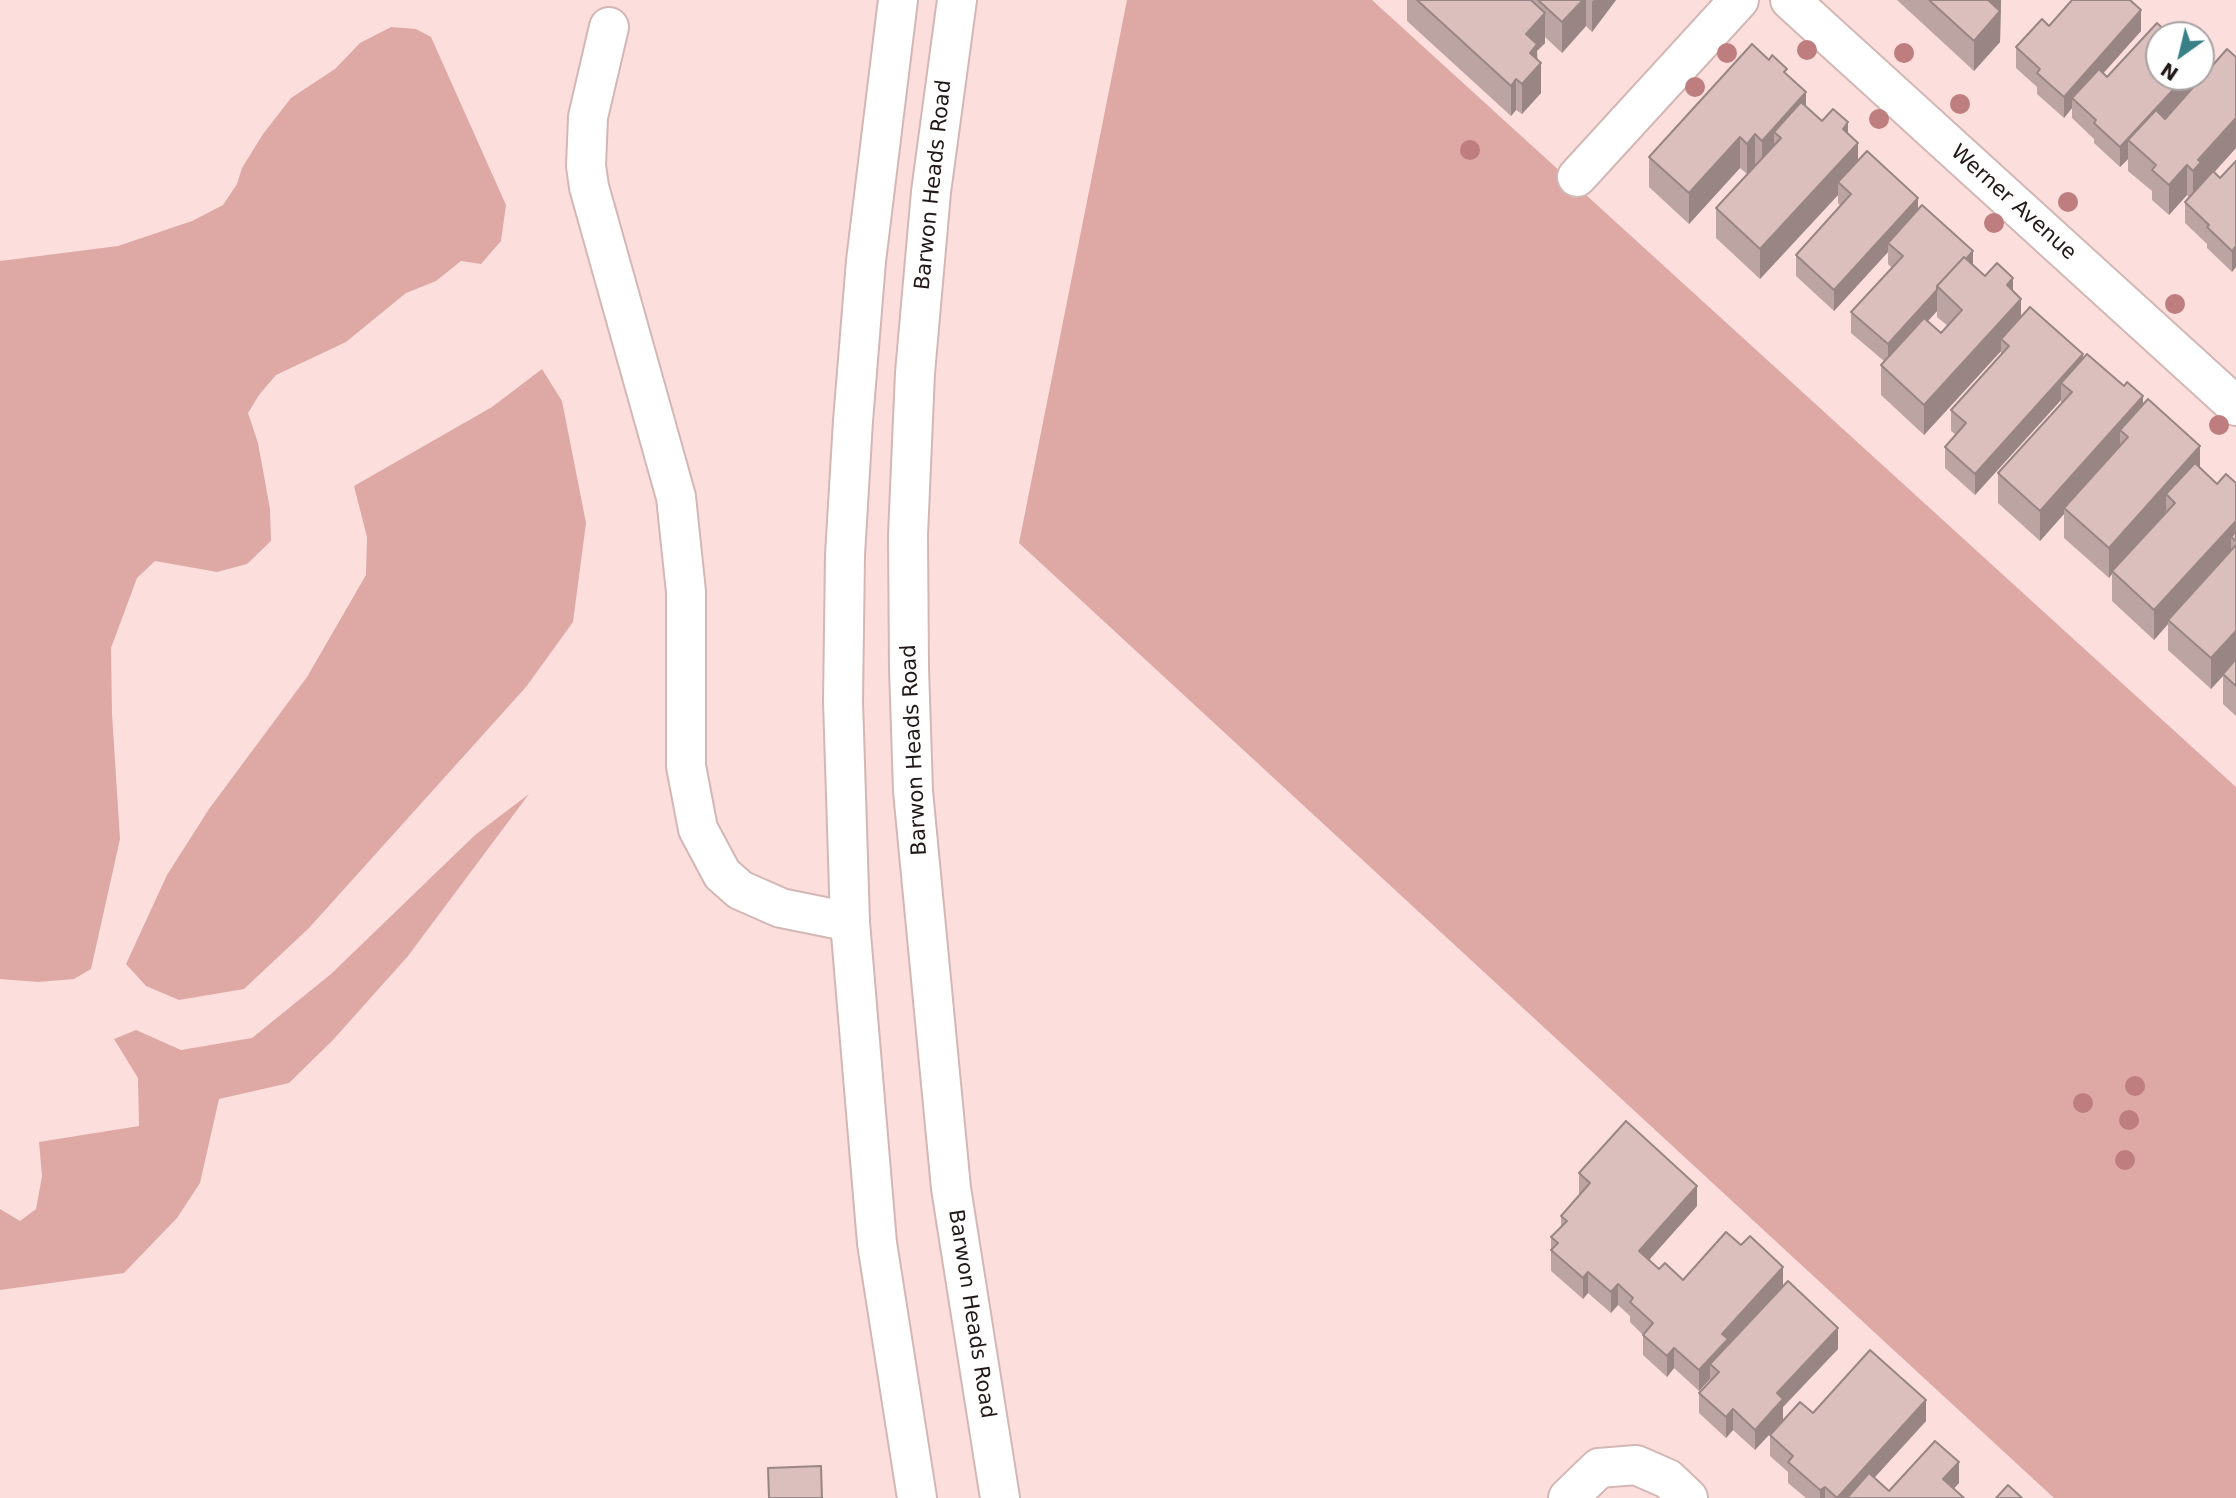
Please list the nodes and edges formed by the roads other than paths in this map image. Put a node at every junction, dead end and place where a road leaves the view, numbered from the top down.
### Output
1 (898, 0) edge
2 (957, 0) edge
3 (1739, 0) edge
4 (1790, 0) edge
5 (609, 27) dead end
6 (1577, 177) dead end
7 (2236, 406) edge
8 (850, 922) junction
9 (917, 1498) edge
10 (1000, 1498) edge
11 (1568, 1498) edge
12 (1688, 1498) edge

1 - 8 main road
2 - 10 main road, Barwon Heads Road
3 - 6 main road
4 - 7 main road, Werner Avenue
5 - 8 main road
8 - 9 main road
11 - 12 main road

